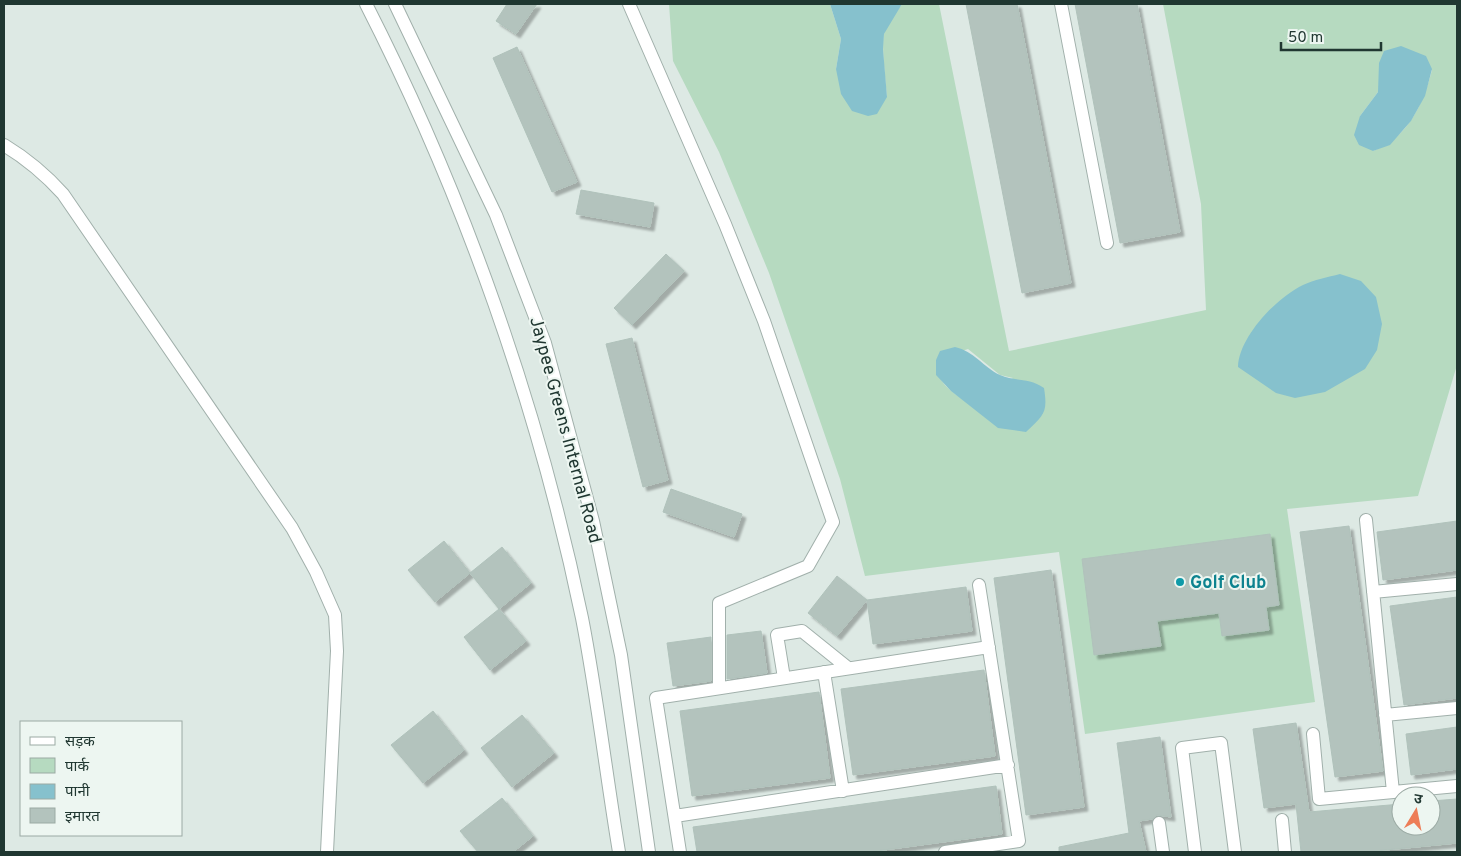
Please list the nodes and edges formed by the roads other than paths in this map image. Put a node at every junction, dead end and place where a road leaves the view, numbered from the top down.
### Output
1 (366, 4) edge
2 (395, 4) edge
3 (628, 4) edge
4 (1061, 4) edge
5 (4, 145) edge
6 (1107, 243) dead end
7 (1366, 520) dead end
8 (1457, 584) edge
9 (979, 585) dead end
10 (1374, 592) junction
11 (989, 647) junction
12 (848, 668) junction
13 (824, 672) junction
14 (784, 678) junction
15 (719, 688) junction
16 (1457, 708) edge
17 (1385, 715) junction
18 (1313, 734) dead end
19 (1008, 765) junction
20 (1392, 786) edge
21 (1457, 786) edge
22 (1441, 788) edge
23 (842, 791) junction
24 (1391, 792) edge
25 (675, 816) junction
26 (1282, 820) dead end
27 (1159, 823) dead end
28 (327, 852) edge
29 (619, 852) edge
30 (649, 852) edge
31 (680, 852) edge
32 (945, 852) edge
33 (1163, 852) edge
34 (1195, 852) edge
35 (1235, 852) edge
36 (1285, 852) edge

1 - 29 street, Jaypee Greens Internal Road
2 - 30 street, Jaypee Greens Internal Road
3 - 15 street
4 - 6 street
5 - 28 street
7 - 10 street
8 - 10 street
9 - 11 street
10 - 17 street
11 - 12 street
11 - 19 street
12 - 13 street
12 - 14 street
13 - 14 street
13 - 23 street
14 - 15 street
15 - 25 street
16 - 17 street
17 - 20 street
18 - 24 street
19 - 23 street
19 - 32 street
21 - 22 street
23 - 25 street
25 - 31 street
26 - 36 street
27 - 33 street
34 - 35 street

